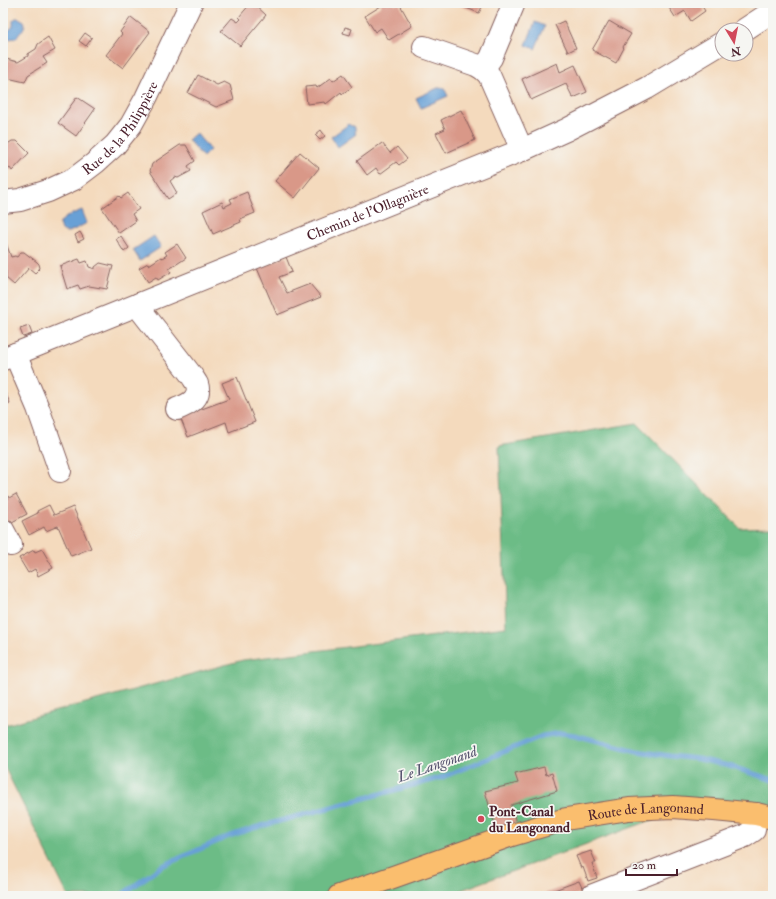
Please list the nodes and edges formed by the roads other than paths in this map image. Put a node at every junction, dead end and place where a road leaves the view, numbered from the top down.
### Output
1 (191, 3) edge
2 (514, 3) edge
3 (773, 12) edge
4 (754, 24) edge
5 (424, 47) dead end
6 (714, 48) edge
7 (483, 69) junction
8 (522, 150) junction
9 (3, 202) edge
10 (139, 304) junction
11 (9, 357) edge
12 (177, 409) dead end
13 (60, 471) dead end
14 (764, 816) edge
15 (338, 896) edge
16 (591, 896) edge

1 - 9 street, Rue de la Philippière
2 - 7 street
3 - 4 street
5 - 7 street
6 - 8 street, Chemin de l'Ollagnière
7 - 8 street
8 - 10 street, Chemin de l'Ollagnière
10 - 11 street, Chemin de l'Ollagnière
10 - 12 street
11 - 13 street
14 - 15 main road, Route de Langonand
14 - 16 street

